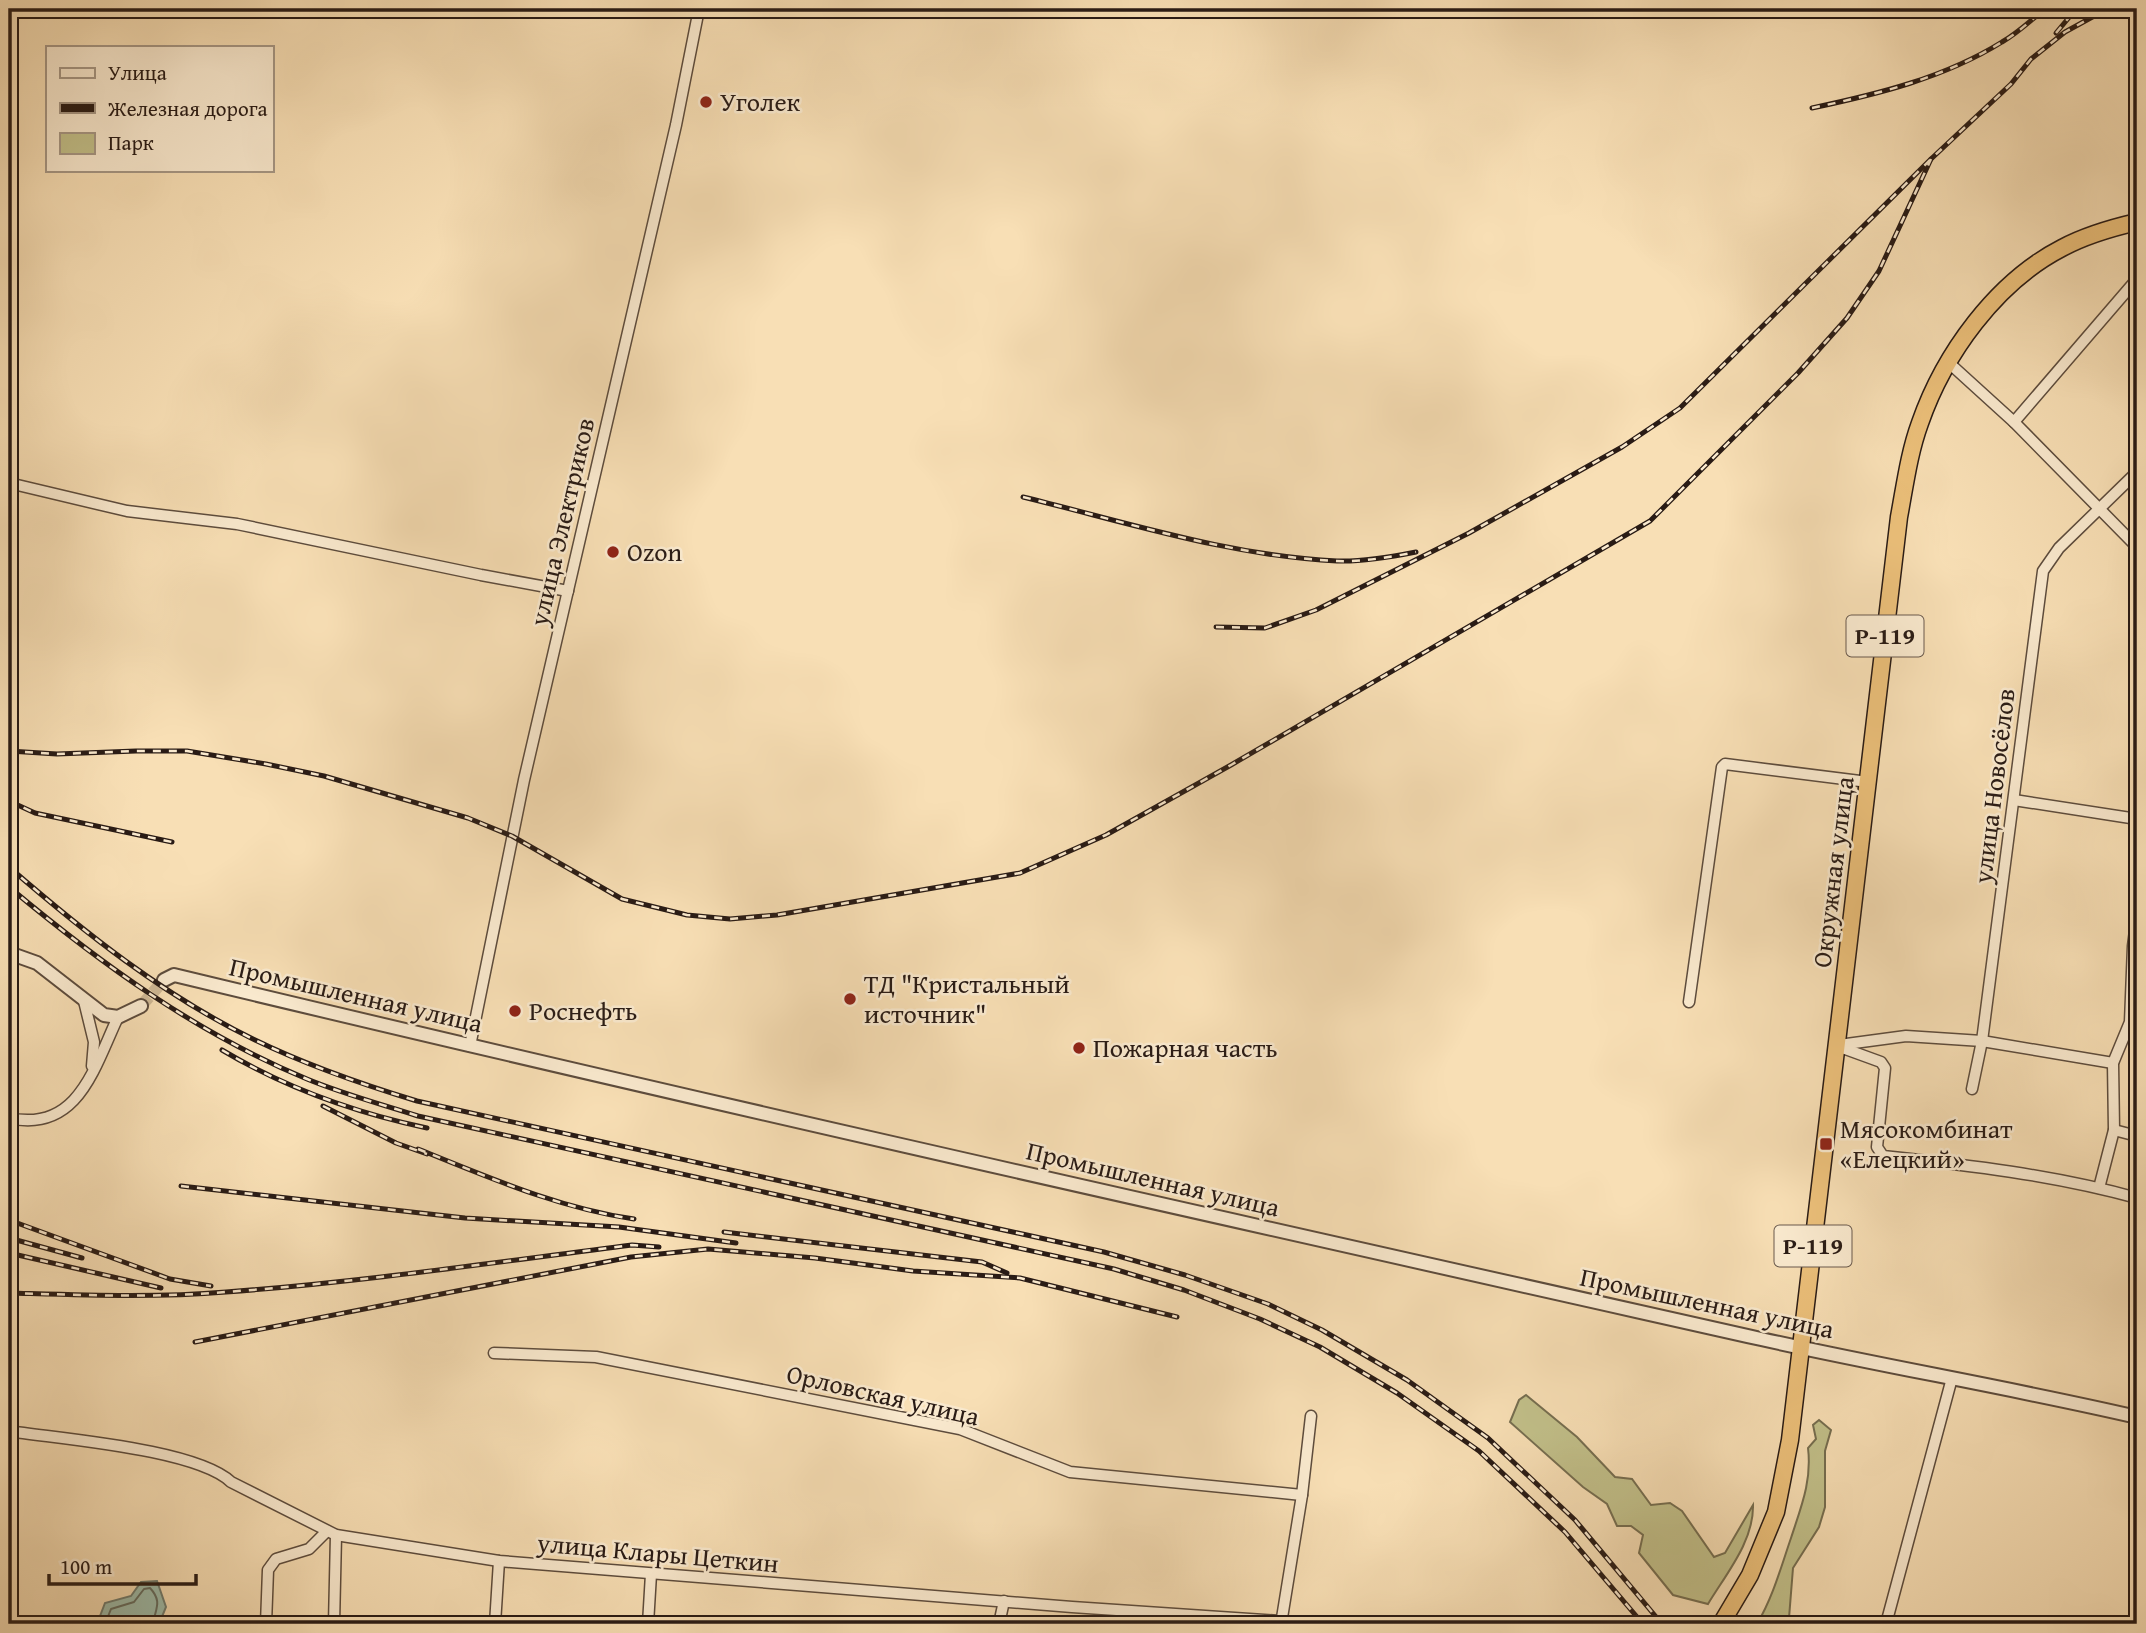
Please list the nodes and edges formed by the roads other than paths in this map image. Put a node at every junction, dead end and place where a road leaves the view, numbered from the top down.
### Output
1 (699, 9) edge
2 (2137, 222) edge
3 (2137, 279) edge
4 (1948, 362) junction
5 (2014, 422) junction
6 (2137, 472) edge
7 (9, 483) edge
8 (2100, 510) junction
9 (2137, 547) edge
10 (568, 591) junction
11 (1868, 782) junction
12 (2014, 800) junction
13 (2137, 819) edge
14 (2137, 915) edge
15 (9, 953) edge
16 (163, 981) dead end
17 (84, 1001) junction
18 (1689, 1002) dead end
19 (141, 1006) tunnel mouth
20 (118, 1017) junction
21 (2134, 1023) edge
22 (1982, 1041) junction
23 (470, 1046) junction
24 (1837, 1046) junction
25 (2113, 1063) junction
26 (88, 1081) junction
27 (1972, 1089) dead end
28 (9, 1118) edge
29 (2114, 1130) junction
30 (2137, 1136) edge
31 (2099, 1188) junction
32 (2137, 1198) edge
33 (1802, 1349) junction
34 (494, 1353) dead end
35 (1952, 1378) junction
36 (1311, 1416) dead end
37 (2137, 1417) edge
38 (9, 1431) edge
39 (1301, 1495) junction
40 (331, 1533) junction
41 (499, 1561) junction
42 (651, 1574) junction
43 (1004, 1601) junction
44 (1281, 1623) edge
45 (266, 1624) edge
46 (334, 1624) edge
47 (495, 1624) edge
48 (648, 1624) edge
49 (999, 1624) edge
50 (1324, 1624) edge
51 (1721, 1624) edge
52 (1886, 1624) edge

1 - 10 street, улица Электриков
2 - 4 highway, Окружная улица / Р-119
3 - 5 street
4 - 5 street
4 - 11 highway, Окружная улица / Р-119
5 - 8 street
6 - 8 street, улица Новосёлов
7 - 10 street
8 - 9 street
8 - 12 street, улица Новосёлов
10 - 23 street, улица Электриков
11 - 18 street
11 - 24 highway, Окружная улица / Р-119
12 - 13 street
12 - 22 street, улица Новосёлов
14 - 21 street
15 - 17 street
16 - 23 street, Промышленная улица
17 - 20 street
17 - 26 street
19 - 20 street
20 - 26 street
21 - 25 street
22 - 24 street
22 - 25 street
22 - 27 street, улица Новосёлов
23 - 33 street, Промышленная улица
24 - 31 street
24 - 33 highway, Окружная улица / Р-119
25 - 29 street
26 - 28 street
29 - 30 street
29 - 31 street
31 - 32 street
33 - 35 street, Промышленная улица
33 - 51 highway, Окружная улица / Р-119
34 - 39 street, Орловская улица
35 - 37 street, Промышленная улица
35 - 52 street
36 - 39 street
38 - 40 street, улица Клары Цеткин
39 - 44 street
40 - 41 street, улица Клары Цеткин
40 - 45 street
40 - 46 street
41 - 42 street, улица Клары Цеткин
41 - 47 street
42 - 43 street, улица Клары Цеткин
42 - 48 street
43 - 44 street, улица Клары Цеткин
43 - 49 street
44 - 50 street, улица Клары Цеткин

